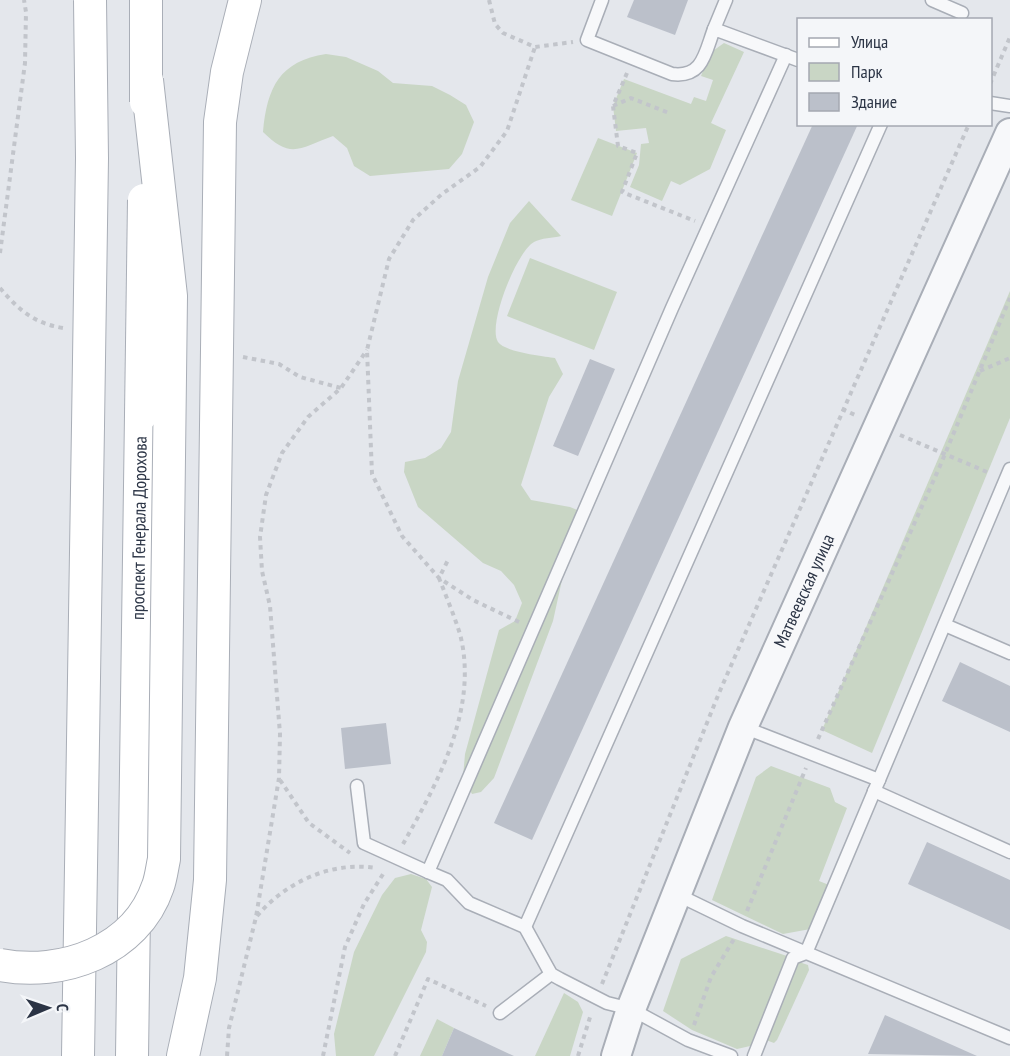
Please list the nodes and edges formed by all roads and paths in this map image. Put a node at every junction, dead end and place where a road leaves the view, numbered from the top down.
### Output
1 (24, 0) edge
2 (90, 0) edge
3 (146, 0) edge
4 (245, 0) edge
5 (489, 0) edge
6 (602, 0) edge
7 (726, 0) edge
8 (932, 0) edge
9 (968, 0) edge
10 (961, 16) edge
11 (714, 29) junction
12 (1010, 37) edge
13 (587, 40) junction
14 (535, 47) junction
15 (786, 55) junction
16 (633, 58) junction
17 (797, 60) edge
18 (992, 79) edge
19 (147, 80) junction
20 (992, 103) edge
21 (613, 106) junction
22 (1010, 106) edge
23 (669, 113) dead end
24 (880, 126) edge
25 (968, 126) edge
26 (1010, 133) edge
27 (709, 227) junction
28 (0, 253) edge
29 (0, 288) edge
30 (1010, 298) edge
31 (50, 326) dead end
32 (367, 350) junction
33 (240, 356) dead end
34 (1010, 358) edge
35 (980, 371) junction
36 (341, 388) junction
37 (842, 409) junction
38 (855, 415) dead end
39 (900, 435) dead end
40 (945, 454) junction
41 (1010, 469) edge
42 (987, 472) dead end
43 (449, 558) dead end
44 (439, 578) junction
45 (945, 625) junction
46 (533, 629) junction
47 (1010, 653) edge
48 (743, 727) junction
49 (811, 754) junction
50 (279, 778) junction
51 (357, 786) dead end
52 (877, 786) junction
53 (1010, 852) edge
54 (358, 857) dead end
55 (396, 857) junction
56 (368, 861) dead end
57 (387, 870) junction
58 (428, 872) junction
59 (676, 894) junction
60 (256, 917) junction
61 (741, 926) junction
62 (525, 927) junction
63 (806, 952) junction
64 (0, 965) edge
65 (551, 974) junction
66 (597, 997) junction
67 (631, 1009) junction
68 (500, 1013) joint
69 (1010, 1038) edge
70 (688, 1040) junction
71 (78, 1056) edge
72 (132, 1056) edge
73 (183, 1056) edge
74 (226, 1056) edge
75 (323, 1056) edge
76 (395, 1056) edge
77 (578, 1056) edge
78 (616, 1056) edge
79 (731, 1056) edge
80 (754, 1056) edge

1 - 28 path
2 - 71 main road, bridge
3 - 19 main road, проспект Генерала Дорохова, bridge
4 - 73 main road
5 - 14 path
6 - 13 lane
7 - 11 lane
8 - 10 lane
9 - 10 lane
11 - 15 lane
11 - 16 lane
12 - 18 path
13 - 14 path
13 - 16 lane
14 - 32 path
15 - 17 lane
15 - 27 lane
16 - 21 path
19 - 64 main road, bridge
19 - 72 main road, проспект Генерала Дорохова, bridge
20 - 22 lane
21 - 23 path
21 - 27 path
24 - 62 lane
25 - 37 path
26 - 48 street, Матвеевская улица
27 - 46 lane
29 - 31 path
30 - 35 path
32 - 36 path
32 - 44 path
33 - 36 path
34 - 35 path
35 - 40 path
36 - 50 path
37 - 38 path
37 - 66 path
39 - 40 path
40 - 42 path
40 - 49 path
41 - 45 lane
43 - 44 path
44 - 46 path
44 - 55 path
45 - 47 lane
45 - 52 lane
46 - 58 lane
48 - 49 lane
48 - 59 street, Матвеевская улица
49 - 52 lane
49 - 61 path
50 - 54 path
50 - 60 path
51 - 55 lane
52 - 53 lane
52 - 63 lane
55 - 57 path
55 - 58 lane
56 - 57 path
57 - 60 path
57 - 75 path
58 - 62 lane
59 - 61 lane
59 - 67 street, Матвеевская улица
60 - 74 path
61 - 63 lane
61 - 70 path
62 - 65 lane
63 - 69 lane
63 - 80 lane
65 - 66 lane
65 - 68 lane
66 - 67 lane
66 - 77 path
67 - 70 lane
67 - 78 street, Матвеевская улица
68 - 76 path
70 - 79 lane

